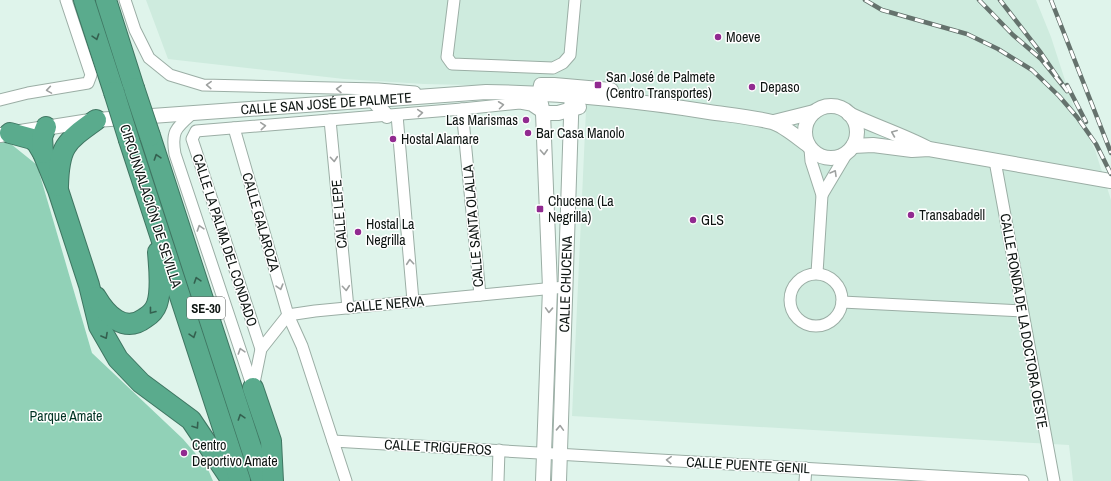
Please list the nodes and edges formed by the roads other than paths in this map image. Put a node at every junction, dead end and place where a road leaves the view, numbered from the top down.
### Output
1 (66, 0) edge
2 (84, 0) edge
3 (106, 0) edge
4 (125, 0) edge
5 (454, 0) edge
6 (575, 0) edge
7 (448, 94) junction
8 (539, 94) junction
9 (572, 97) junction
10 (0, 100) edge
11 (373, 100) junction
12 (658, 103) junction
13 (462, 109) junction
14 (814, 112) junction
15 (192, 113) junction
16 (543, 113) junction
17 (849, 114) junction
18 (392, 115) junction
19 (96, 120) junction
20 (330, 120) junction
21 (774, 122) junction
22 (51, 126) junction
23 (234, 128) junction
24 (196, 131) joint
25 (5, 134) edge
26 (65, 147) junction
27 (809, 147) junction
28 (929, 149) junction
29 (850, 150) junction
30 (43, 153) junction
31 (995, 161) junction
32 (1111, 181) edge
33 (58, 190) junction
34 (822, 195) junction
35 (155, 218) junction
36 (818, 273) junction
37 (89, 285) junction
38 (565, 287) junction
39 (550, 288) junction
40 (480, 295) junction
41 (414, 301) junction
42 (842, 302) junction
43 (348, 308) junction
44 (1022, 311) junction
45 (288, 315) junction
46 (261, 348) junction
47 (253, 388) junction
48 (271, 441) junction
49 (333, 441) junction
50 (500, 450) junction
51 (544, 453) junction
52 (560, 454) junction
53 (806, 468) junction
54 (232, 481) edge
55 (241, 481) edge
56 (262, 481) edge
57 (274, 481) edge
58 (284, 481) edge
59 (346, 481) edge
60 (498, 481) edge
61 (543, 481) edge
62 (559, 481) edge
63 (805, 481) edge
64 (1023, 481) edge
65 (1054, 481) edge

1 -> 10 street
2 -> 35 highway, CIRCUNVALACIÓN DE SEVILLA / SE-30, bridge
56 -> 3 highway, CIRCUNVALACIÓN DE SEVILLA / SE-30, bridge
7 -> 4 street
5 - 6 street
7 - 8 street, CALLE SAN JOSÉ DE PALMETE
7 - 11 street, CALLE SAN JOSÉ DE PALMETE
8 - 9 street, CALLE SAN JOSÉ DE PALMETE
8 - 16 street, CALLE CHUCENA
9 - 12 street
9 - 12 street
9 - 16 street
9 - 38 street, CALLE CHUCENA
11 - 15 street, CALLE SAN JOSÉ DE PALMETE
11 - 18 street
12 - 21 street
13 -> 16 street, CALLE SAN JOSÉ DE PALMETE
18 -> 13 street, CALLE SAN JOSÉ DE PALMETE
13 - 40 street, CALLE SANTA OLALLA
14 - 17 street
14 - 21 street
14 - 27 street
15 - 19 street, CALLE SAN JOSÉ DE PALMETE
47 -> 15 street
16 -> 39 street, CALLE CHUCENA
28 -> 17 street
17 - 29 street
18 - 20 street, CALLE SAN JOSÉ DE PALMETE
41 -> 18 street
19 - 22 street, CALLE SAN JOSÉ DE PALMETE
19 - 26 highway
23 -> 20 street, CALLE SAN JOSÉ DE PALMETE
20 -> 43 street, CALLE LEPE
21 - 27 street
22 - 25 street, CALLE SAN JOSÉ DE PALMETE
22 - 26 highway
22 - 30 highway
23 - 24 street, CALLE SAN JOSÉ DE PALMETE
23 -> 45 street, CALLE GALAROZA
24 - 46 street, CALLE LA PALMA DEL CONDADO
25 - 30 highway
26 - 33 highway
27 - 29 street
27 - 34 street
28 - 29 street
28 - 31 street
34 -> 29 street
30 - 33 highway
31 - 32 street
31 - 44 street, CALLE RONDA DE LA DOCTORA OESTE
33 - 37 highway
34 - 36 street
35 -> 37 highway
35 -> 55 highway, CIRCUNVALACIÓN DE SEVILLA / SE-30
36 - 42 street
36 - 42 street
37 -> 54 highway
38 - 39 street, CALLE NERVA
52 -> 38 street, CALLE CHUCENA
39 - 40 street, CALLE NERVA
39 -> 51 street, CALLE CHUCENA
40 - 41 street, CALLE NERVA
41 - 43 street, CALLE NERVA
42 - 44 street
43 - 45 street, CALLE NERVA
44 - 65 street, CALLE RONDA DE LA DOCTORA OESTE
45 - 46 street
45 - 49 street, CALLE GALAROZA
46 - 47 street
47 - 48 highway
48 - 57 highway
48 - 58 street
49 - 50 street, CALLE TRIGUEROS
49 - 59 street, CALLE GALAROZA
50 - 51 street, CALLE TRIGUEROS
50 - 60 street
51 - 52 street, CALLE PUENTE GENIL
51 - 61 street, CALLE CHUCENA
53 -> 52 street, CALLE PUENTE GENIL
52 - 62 street, CALLE CHUCENA
53 - 63 street
53 - 64 street, CALLE PUENTE GENIL

